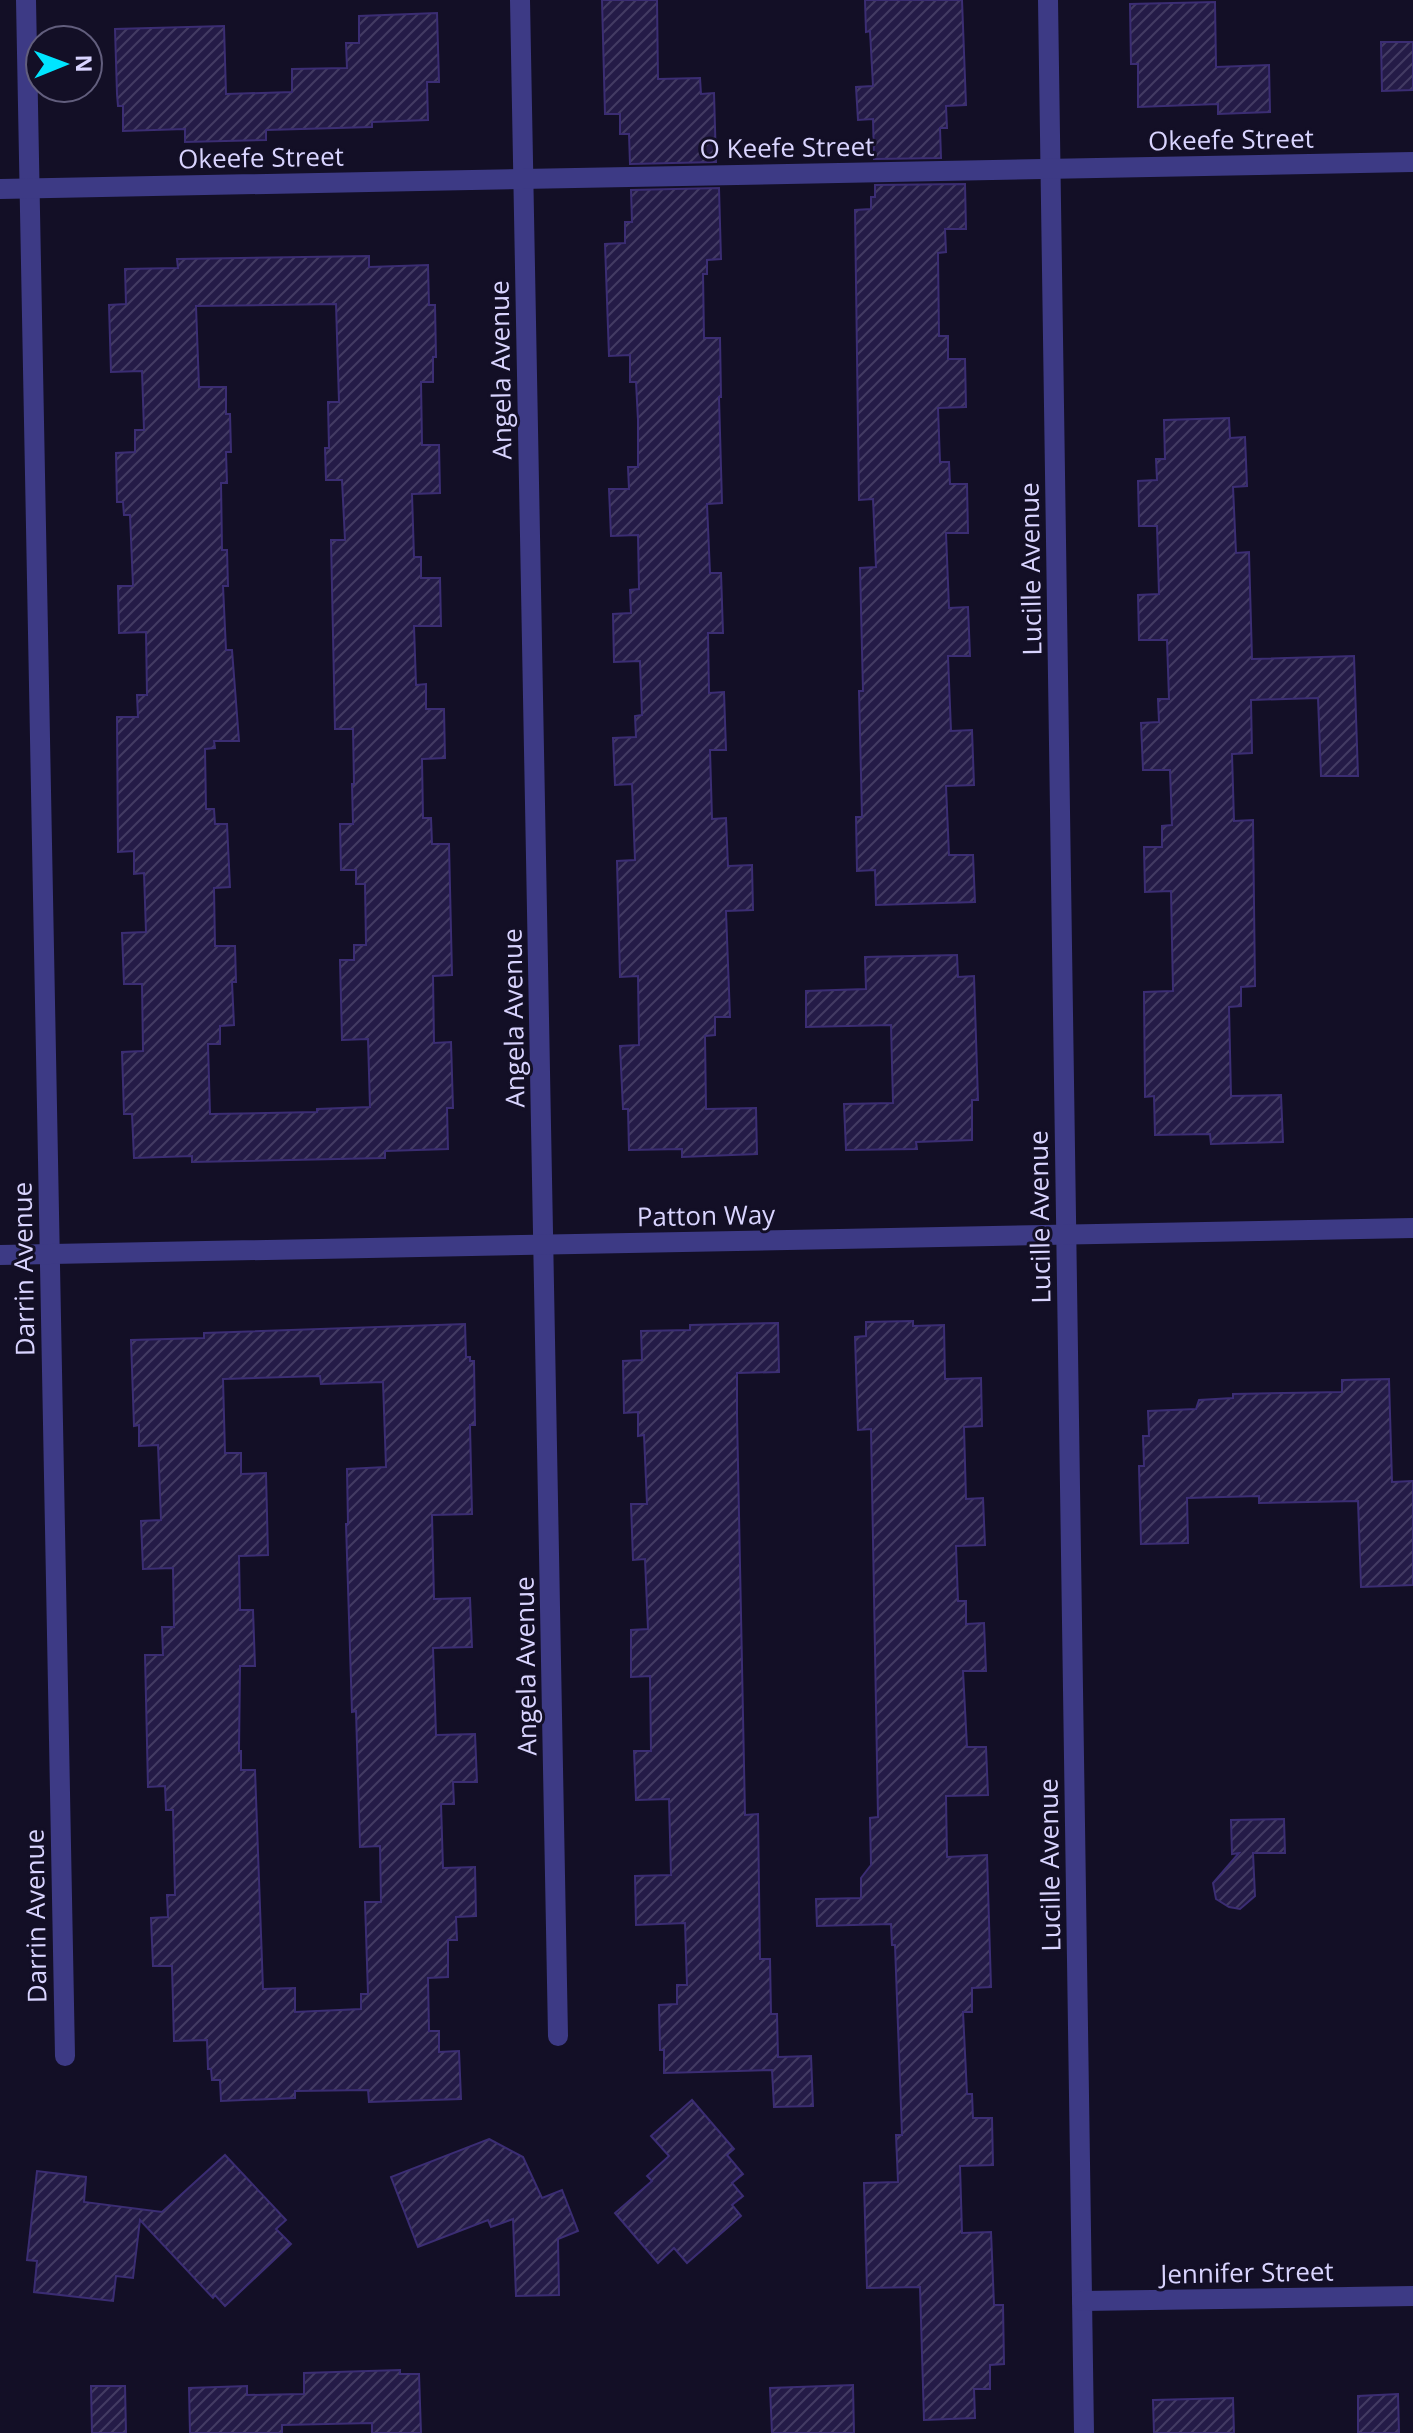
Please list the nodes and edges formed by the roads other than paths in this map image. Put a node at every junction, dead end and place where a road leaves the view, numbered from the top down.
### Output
1 (26, 0) edge
2 (520, 0) edge
3 (1048, 0) edge
4 (1413, 162) edge
5 (1051, 169) junction
6 (523, 178) junction
7 (30, 188) junction
8 (0, 189) edge
9 (1413, 1228) edge
10 (1066, 1235) junction
11 (544, 1245) junction
12 (50, 1254) junction
13 (0, 1255) edge
14 (558, 2036) dead end
15 (65, 2056) dead end
16 (1413, 2296) edge
17 (1082, 2301) junction
18 (1084, 2433) edge

1 - 7 street, Darrin Avenue
2 - 6 street, Angela Avenue
3 - 5 street, Lucille Avenue
4 - 5 street, Okeefe Street
5 - 6 street, O Keefe Street
5 - 10 street, Lucille Avenue
6 - 7 street, Okeefe Street
6 - 11 street, Angela Avenue
7 - 8 street, Okeefe Street
7 - 12 street, Darrin Avenue
9 - 10 street, Patton Way
10 - 11 street, Patton Way
10 - 17 street, Lucille Avenue
11 - 12 street, Patton Way
11 - 14 street, Angela Avenue
12 - 13 street, Patton Way
12 - 15 street, Darrin Avenue
16 - 17 street, Jennifer Street
17 - 18 street, Lucille Avenue

